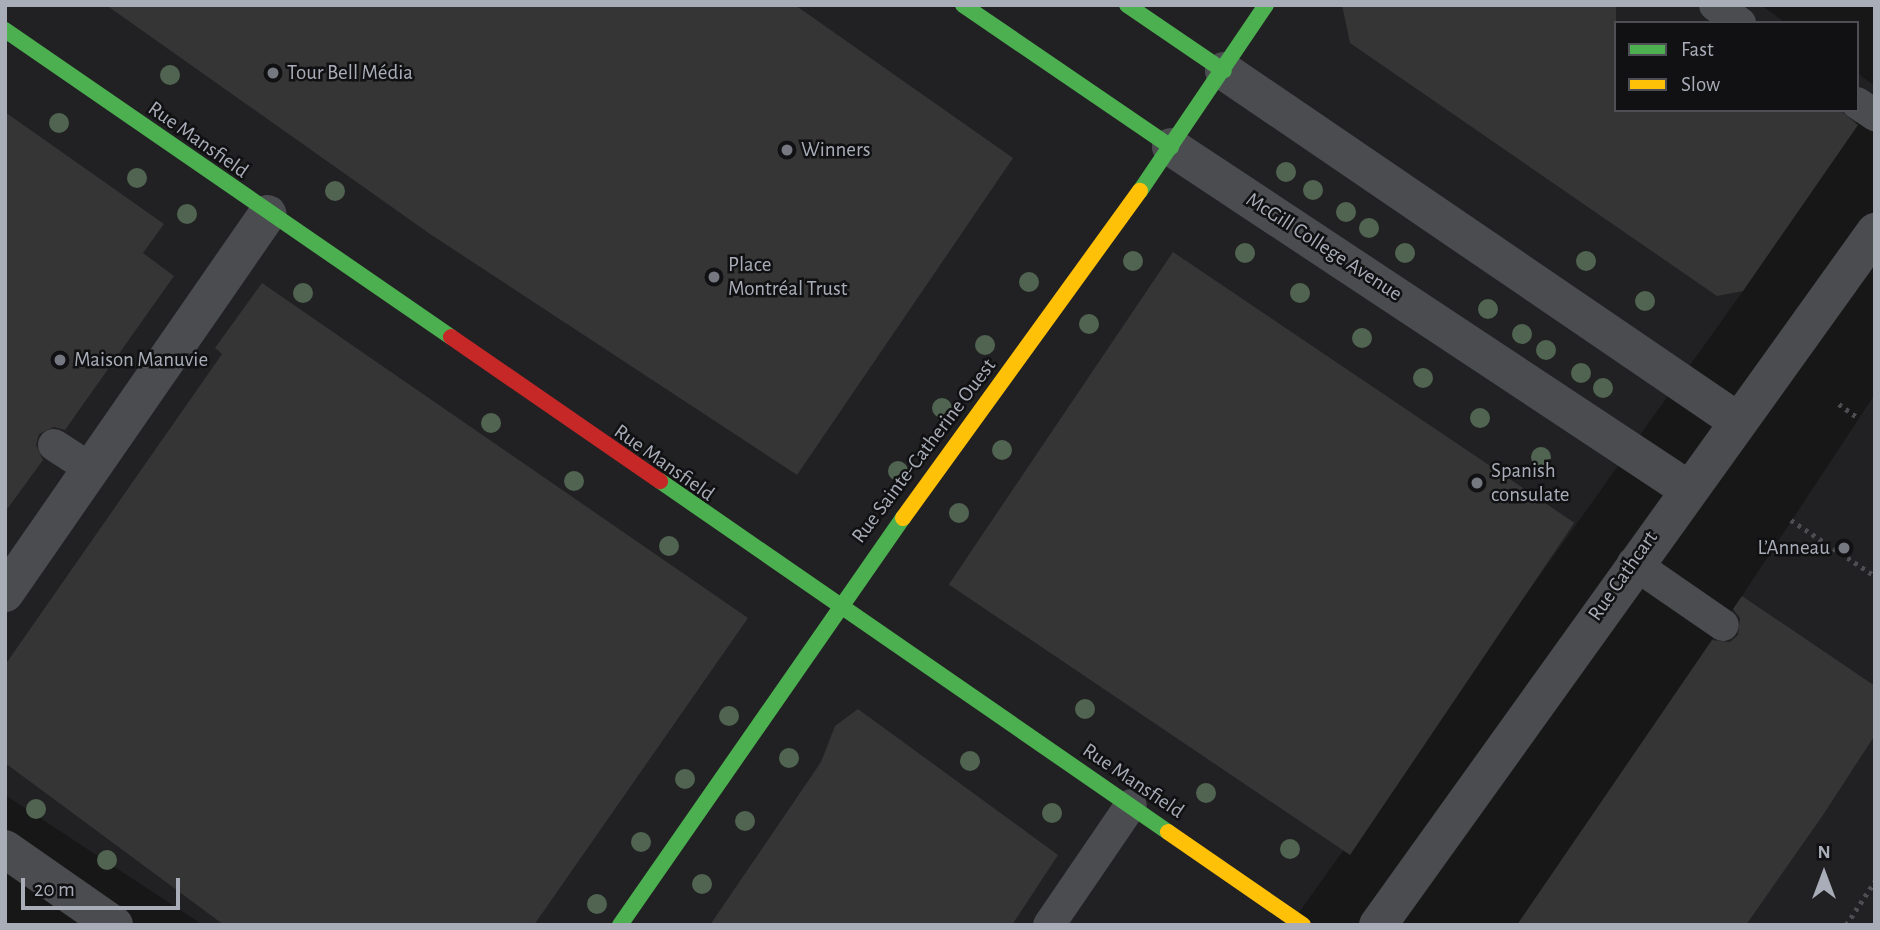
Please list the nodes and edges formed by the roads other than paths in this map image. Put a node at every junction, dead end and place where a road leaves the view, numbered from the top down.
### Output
1 (963, 5) edge
2 (1127, 5) edge
3 (1266, 5) edge
4 (1715, 5) edge
5 (1737, 21) edge
6 (5, 30) edge
7 (1224, 71) junction
8 (1859, 104) edge
9 (1875, 115) edge
10 (1171, 147) junction
11 (267, 214) junction
12 (1875, 232) edge
13 (1736, 420) junction
14 (54, 445) dead end
15 (91, 469) junction
16 (1686, 488) junction
17 (1633, 563) junction
18 (5, 593) edge
19 (836, 607) junction
20 (1723, 625) dead end
21 (1131, 805) junction
22 (5, 849) edge
23 (107, 923) edge
24 (620, 925) edge
25 (1048, 925) edge
26 (1303, 925) edge
27 (1378, 925) edge

1 - 10 street, McGill College Avenue
2 - 7 street
3 - 7 street, Rue Sainte-Catherine Ouest
4 - 5 lane
6 - 11 street, Rue Mansfield
7 - 10 street, Rue Sainte-Catherine Ouest
7 - 13 street
8 - 9 lane
10 - 16 street, McGill College Avenue
10 - 19 street, Rue Sainte-Catherine Ouest
11 - 15 street
11 - 19 street, Rue Mansfield
12 - 13 street, Rue Cathcart
13 - 16 street, Rue Cathcart
14 - 15 lane
15 - 18 street
16 - 17 street, Rue Cathcart
17 - 20 lane
17 - 27 street, Rue Cathcart
19 - 21 street, Rue Mansfield
19 - 24 street, Rue Sainte-Catherine Ouest
21 - 25 lane
21 - 26 street, Rue Mansfield
22 - 23 street

